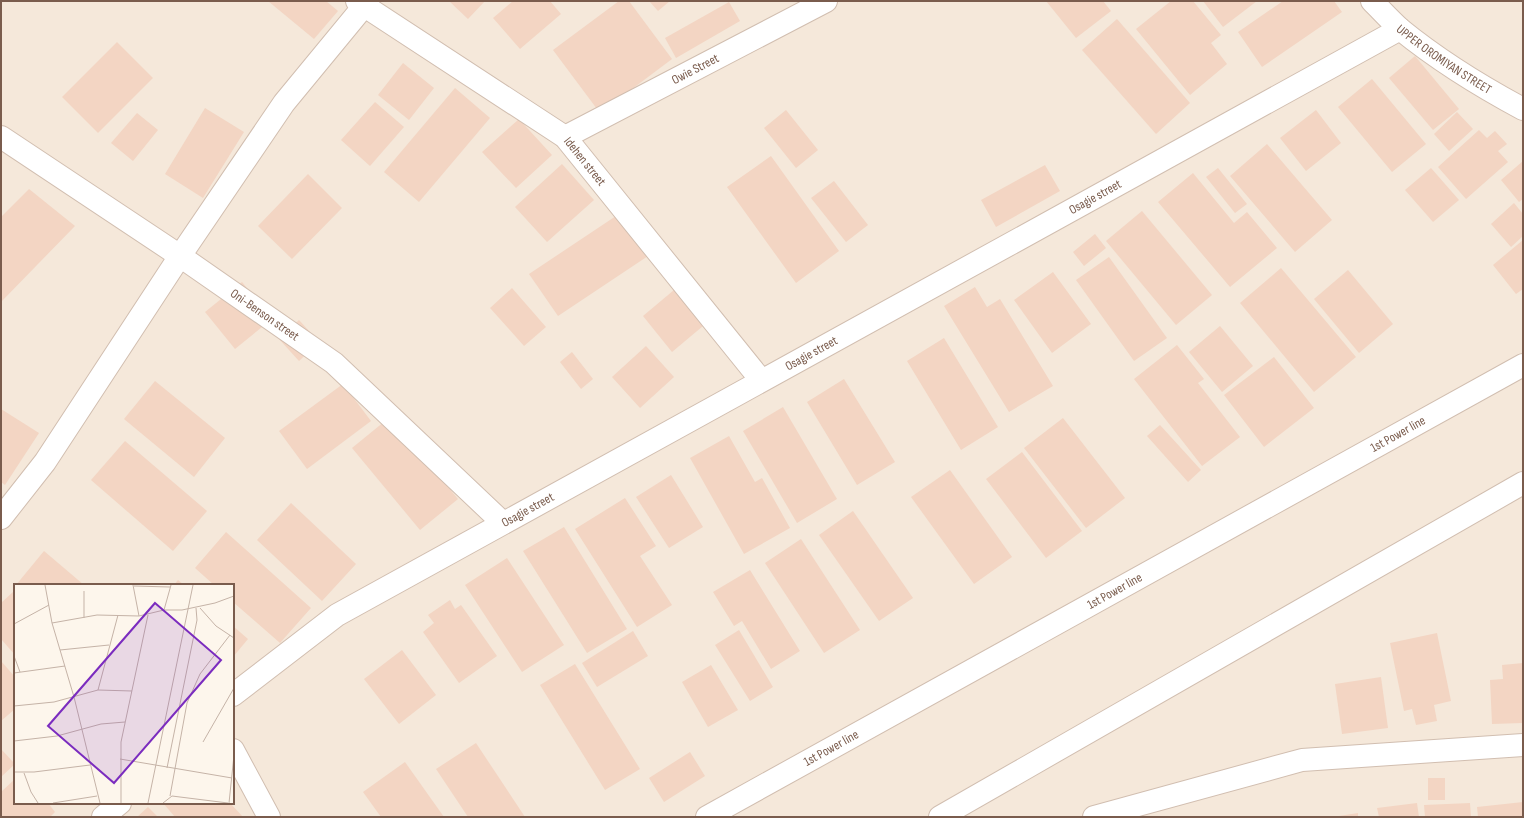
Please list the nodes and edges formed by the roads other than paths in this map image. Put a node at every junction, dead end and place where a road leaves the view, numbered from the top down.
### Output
1 (826, 1) edge
2 (1372, 1) edge
3 (363, 3) edge
4 (1400, 28) junction
5 (1523, 109) edge
6 (1, 137) edge
7 (565, 137) junction
8 (180, 256) junction
9 (1523, 365) edge
10 (761, 380) junction
11 (1523, 483) edge
12 (1, 518) edge
13 (504, 523) junction
14 (234, 695) edge
15 (1523, 745) edge
16 (234, 752) edge
17 (119, 804) edge
18 (102, 817) edge
19 (269, 817) edge
20 (707, 817) edge
21 (940, 817) edge
22 (1094, 817) edge

1 - 7 street, Owie Street
2 - 4 street, UPPER OROMIYAN STREET
3 - 7 street, Idehen street
3 - 8 street
4 - 5 street, UPPER OROMIYAN STREET
4 - 10 street, Osagie street
6 - 8 street, Oni-Benson street
7 - 10 street, Idehen street
8 - 12 street
8 - 13 street, Oni-Benson street
9 - 20 street, 1st Power line
10 - 13 street, Osagie street
11 - 21 street
13 - 14 street, Osagie street
15 - 22 street
16 - 19 street
17 - 18 street

